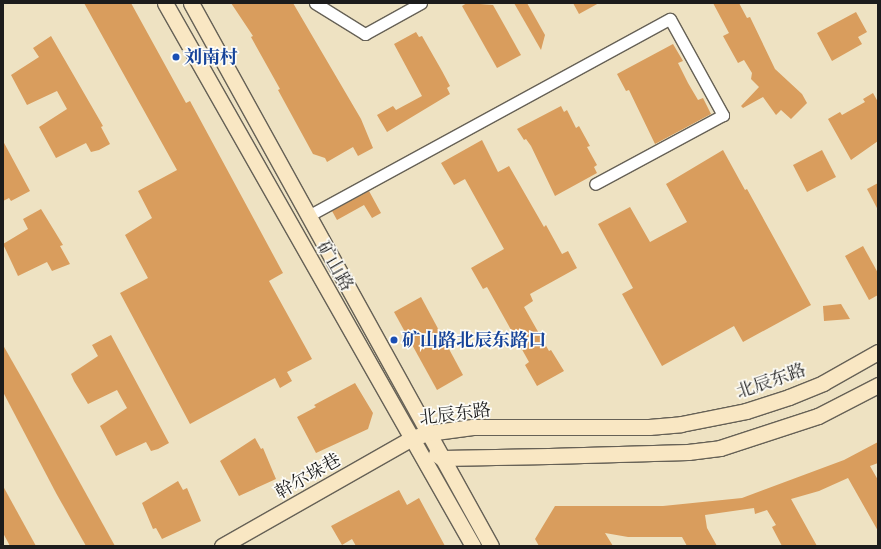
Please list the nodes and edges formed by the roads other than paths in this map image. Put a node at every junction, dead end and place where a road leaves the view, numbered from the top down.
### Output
1 (165, 3) edge
2 (191, 3) edge
3 (315, 3) edge
4 (421, 3) edge
5 (595, 184) dead end
6 (308, 216) junction
7 (878, 352) edge
8 (878, 385) edge
9 (428, 433) junction
10 (412, 438) junction
11 (442, 458) junction
12 (222, 546) edge
13 (473, 546) edge
14 (491, 546) edge

1 - 10 main road, 矿山路
2 - 6 main road, 矿山路
3 - 4 street
5 - 6 street
6 - 9 main road, 矿山路
7 - 9 main road, 北辰东路
8 - 11 main road
9 - 10 main road, 北辰东路
9 - 11 main road, 矿山路
10 - 11 main road, 北辰东路
10 - 12 main road, 幹尔垛巷
10 - 13 main road, 矿山路
11 - 14 main road, 矿山路

